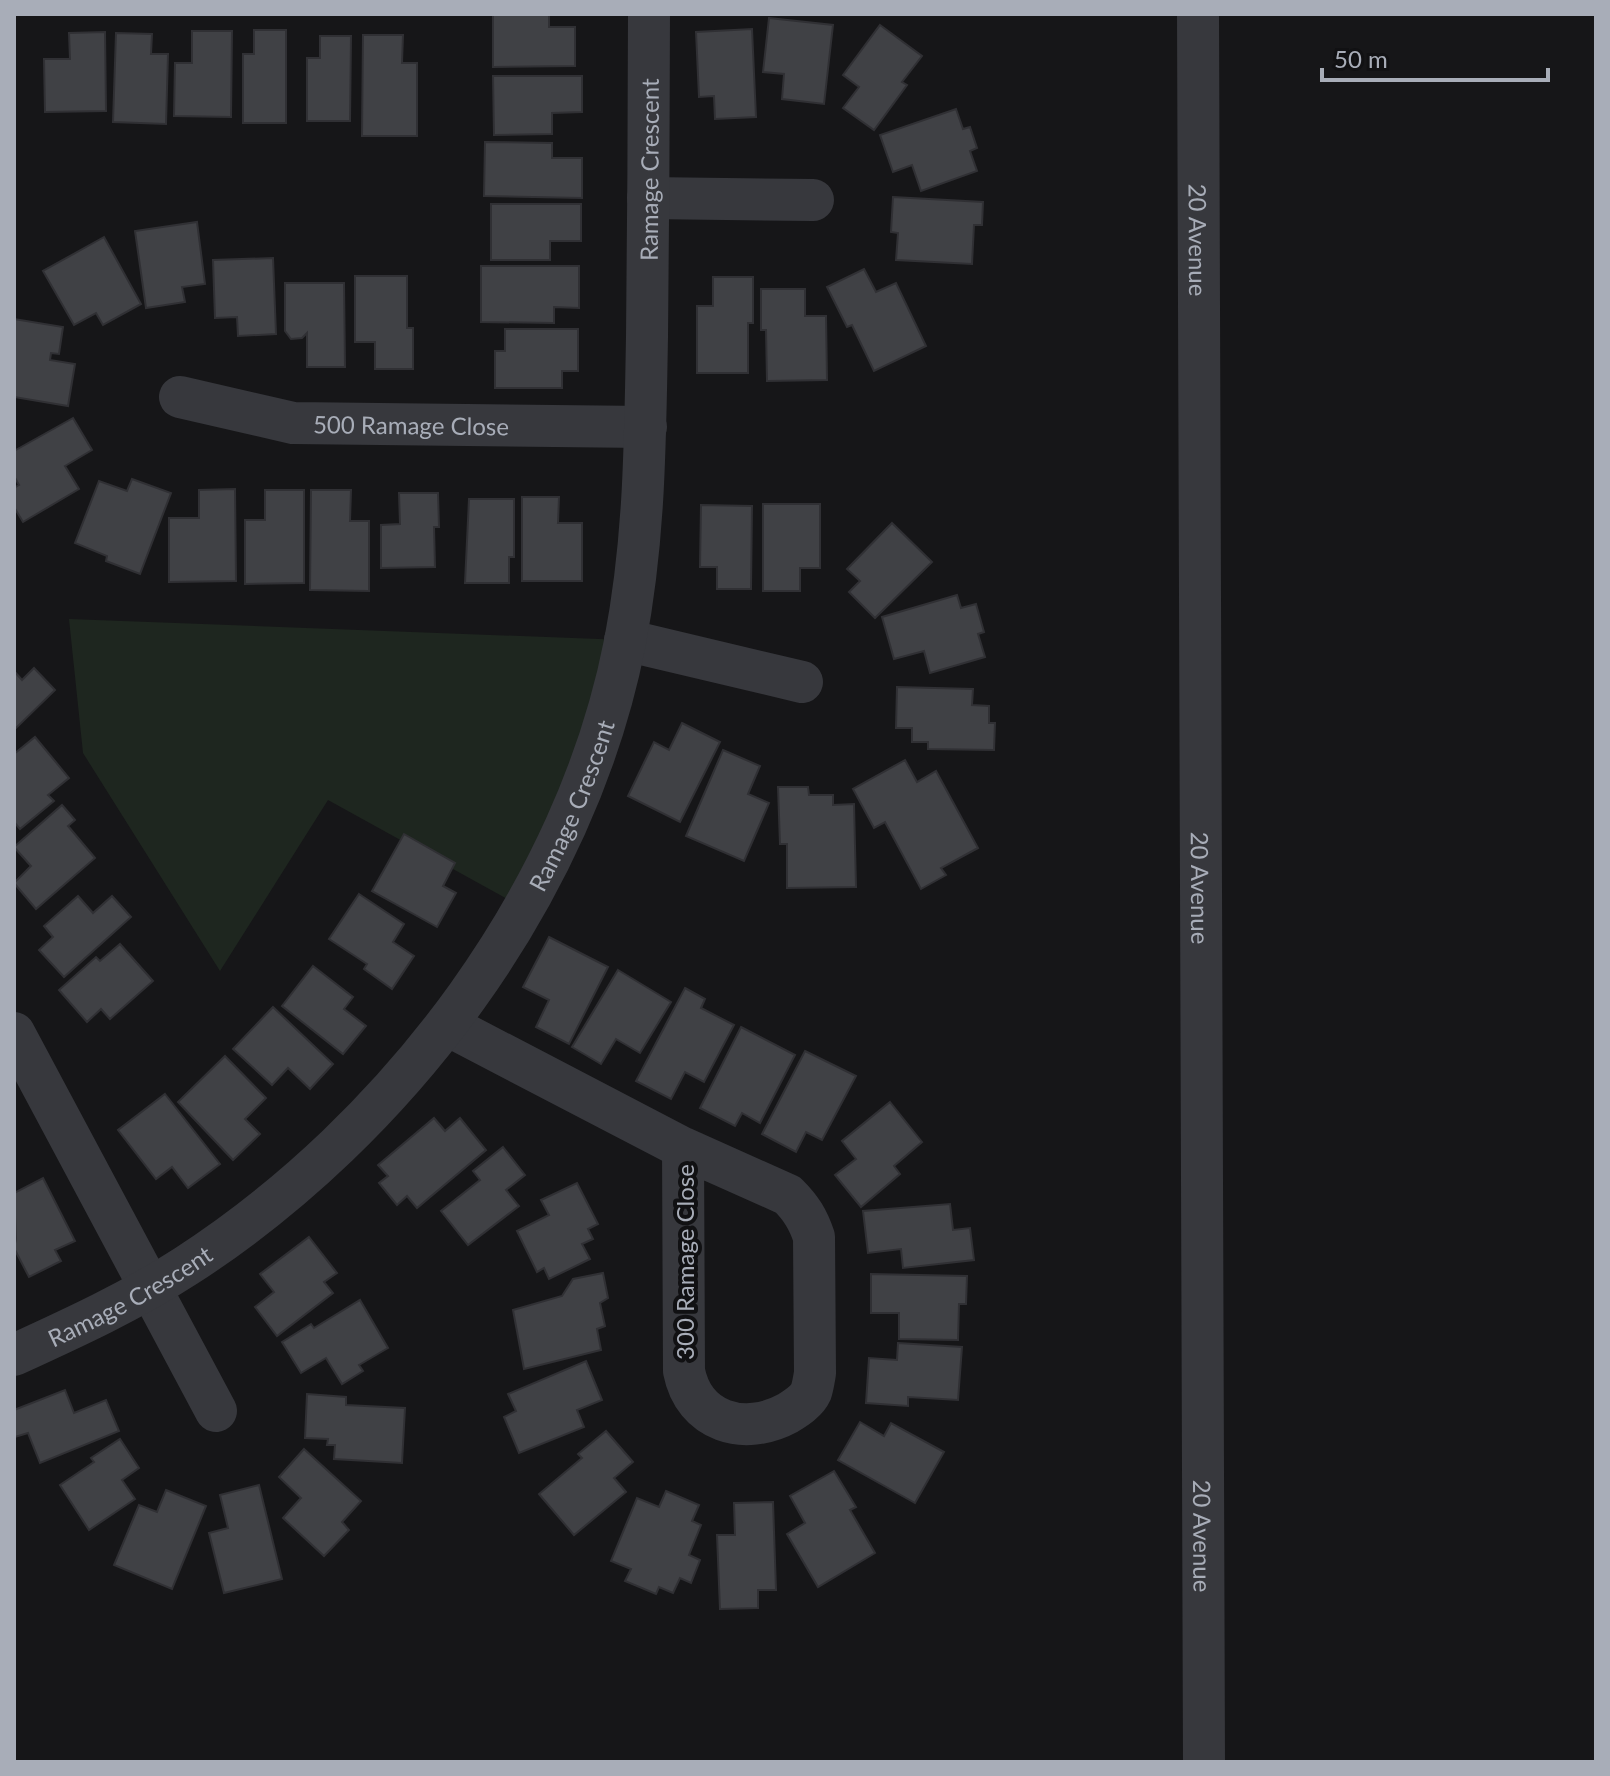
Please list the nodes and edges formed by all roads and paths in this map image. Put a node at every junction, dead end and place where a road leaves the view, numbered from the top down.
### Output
1 (649, 14) edge
2 (1198, 14) edge
3 (648, 198) junction
4 (813, 200) dead end
5 (180, 397) dead end
6 (646, 427) junction
7 (625, 640) junction
8 (802, 682) dead end
9 (447, 1025) junction
10 (14, 1033) edge
11 (683, 1148) junction
12 (152, 1287) junction
13 (14, 1355) edge
14 (216, 1411) dead end
15 (1204, 1762) edge

1 - 3 street, Ramage Crescent
2 - 15 street, 20 Avenue
3 - 4 street
3 - 6 street, Ramage Crescent
5 - 6 street, 500 Ramage Close
6 - 7 street, Ramage Crescent
7 - 8 street
7 - 9 street, Ramage Crescent
9 - 11 street, 300 Ramage Close
9 - 12 street, Ramage Crescent
10 - 12 street
11 - 11 street, 300 Ramage Close
12 - 13 street, Ramage Crescent
12 - 14 street

